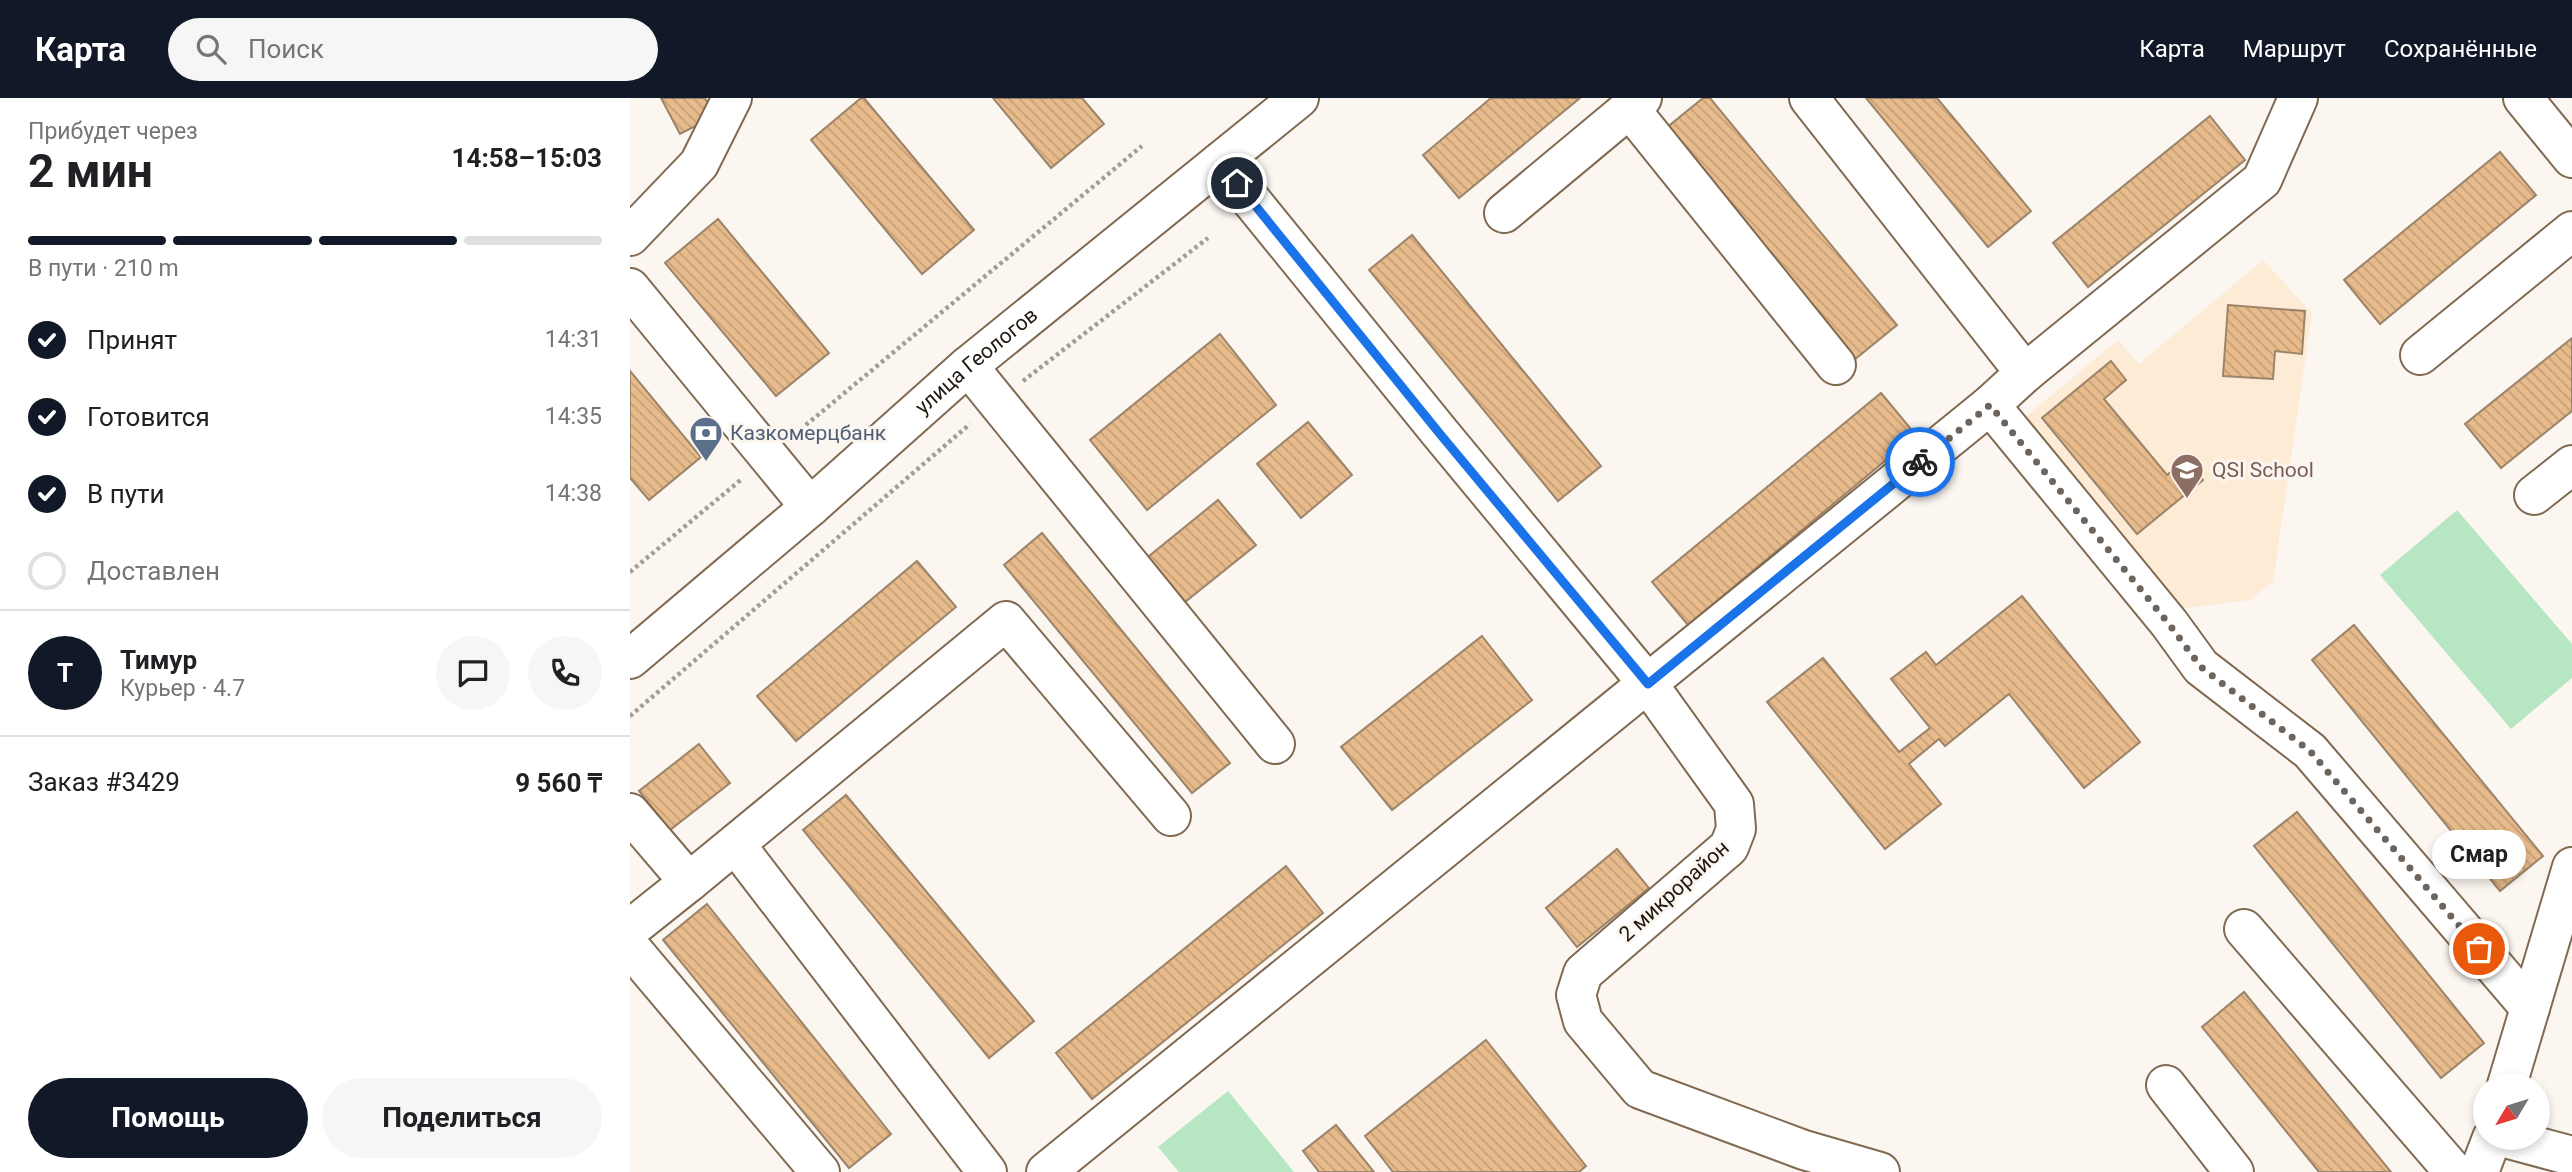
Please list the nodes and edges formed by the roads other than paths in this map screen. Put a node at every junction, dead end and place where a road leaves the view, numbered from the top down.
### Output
1 (732, 98) edge
2 (1299, 98) edge
3 (1809, 98) edge
4 (2298, 98) edge
5 (2523, 98) edge
6 (1636, 104) edge
7 (2572, 158) edge
8 (1220, 162) junction
9 (1504, 213) dead end
10 (2572, 231) edge
11 (630, 236) edge
12 (630, 288) edge
13 (2420, 355) dead end
14 (1836, 365) dead end
15 (968, 366) junction
16 (2025, 373) junction
17 (1990, 405) junction
18 (2572, 465) edge
19 (2534, 495) dead end
20 (810, 507) junction
21 (630, 659) edge
22 (1648, 684) junction
23 (1275, 744) dead end
24 (630, 813) edge
25 (1171, 816) dead end
26 (736, 845) junction
27 (2572, 867) edge
28 (689, 882) junction
29 (630, 929) edge
30 (2244, 929) dead end
31 (630, 947) edge
32 (2557, 975) edge
33 (2530, 1008) junction
34 (2511, 1073) edge
35 (2166, 1085) dead end
36 (2487, 1150) edge
37 (2550, 1150) edge
38 (2572, 1156) edge
39 (1794, 1161) edge
40 (820, 1172) edge
41 (986, 1172) edge
42 (1046, 1172) edge
43 (1880, 1172) edge
44 (2234, 1172) edge
45 (2454, 1172) edge
46 (2479, 1172) edge

1 - 11 street
2 - 8 street, улица Геологов
3 - 16 street
4 - 16 street
5 - 7 street
6 - 9 street
6 - 14 street
8 - 15 street, улица Геологов
8 - 22 street, 2 микрорайон
10 - 13 street
12 - 20 street
15 - 20 street, улица Геологов
15 - 23 street
16 - 17 street
17 - 22 street
17 - 33 street
18 - 19 street
20 - 21 street, улица Геологов
22 - 39 street, 2 микрорайон
22 - 42 street
24 - 28 street
25 - 26 street
26 - 28 street
26 - 41 street
27 - 32 street
28 - 29 street
30 - 45 street
31 - 40 street
32 - 33 street
33 - 34 street
35 - 44 street
36 - 46 street
37 - 38 street
39 - 43 street, 2 микрорайон

